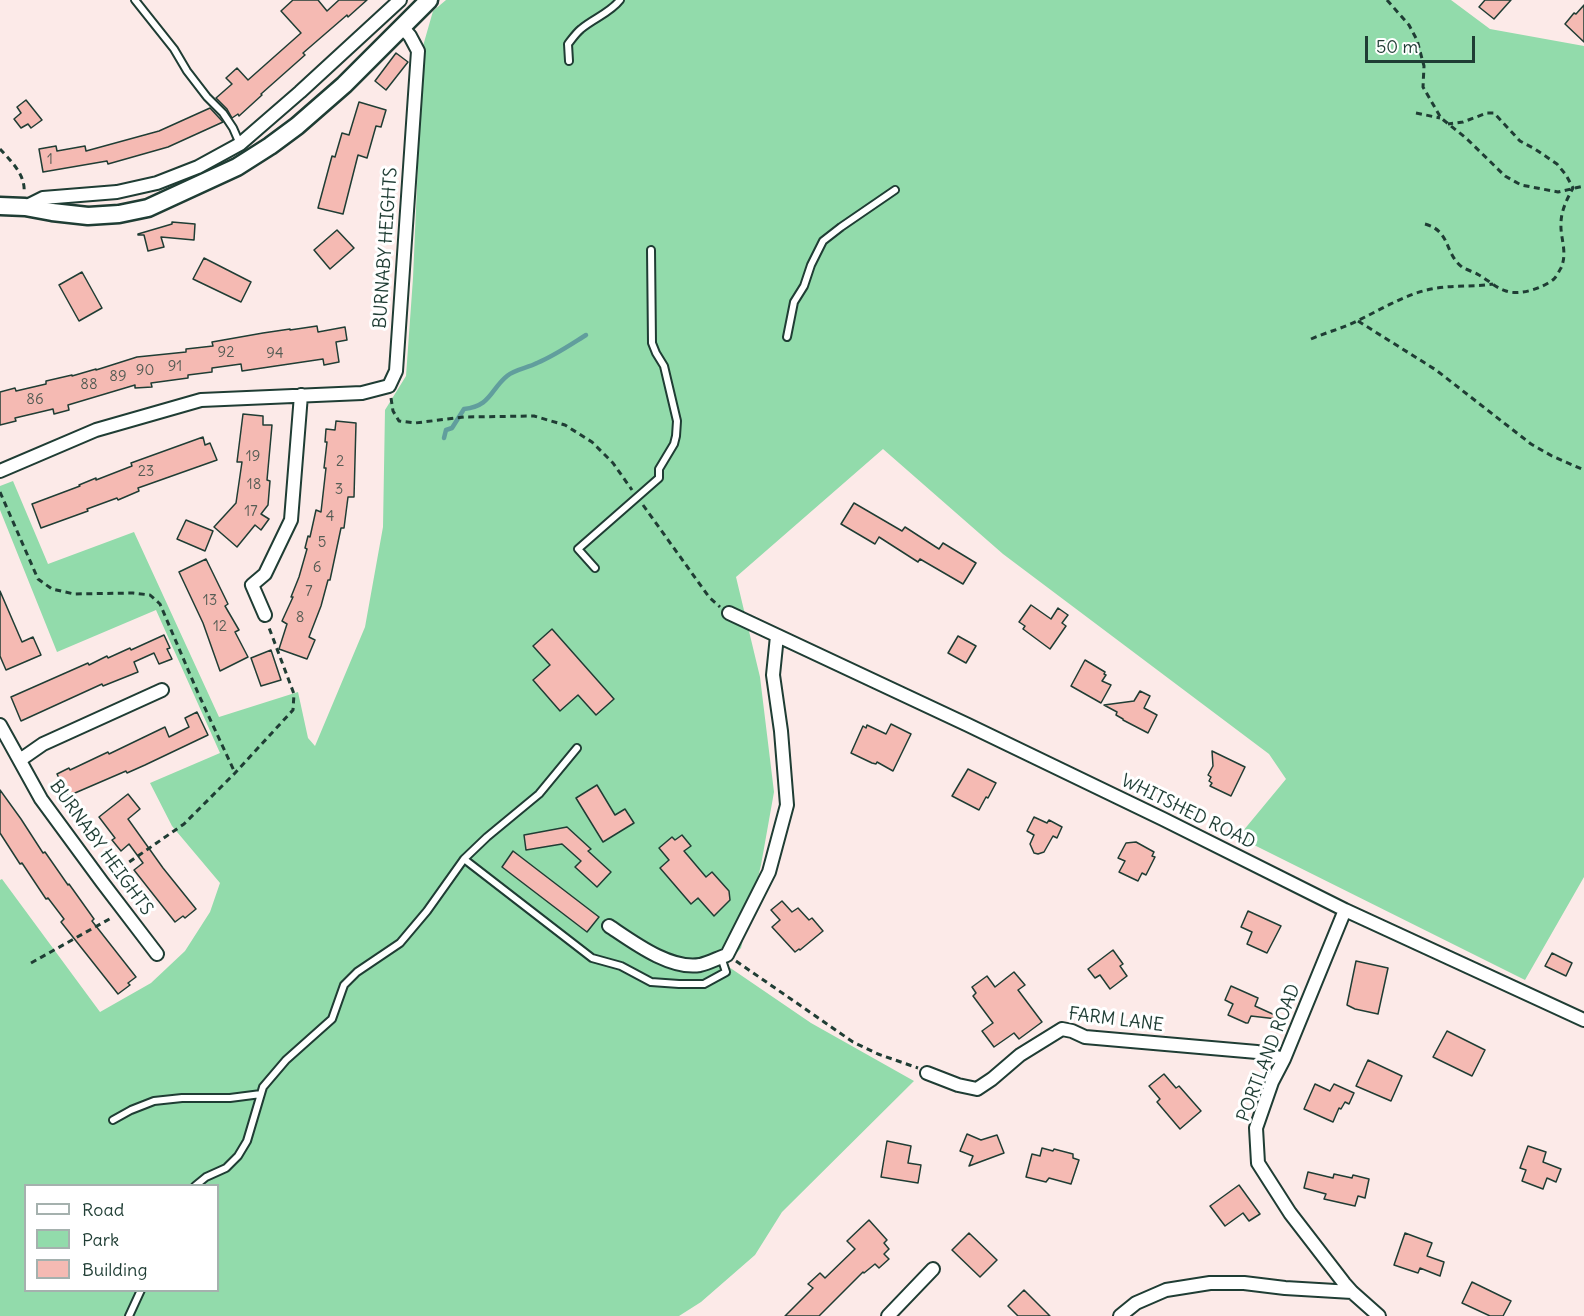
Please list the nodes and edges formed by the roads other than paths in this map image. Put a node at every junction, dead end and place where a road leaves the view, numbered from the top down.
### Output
1 (135, 0) edge
2 (400, 0) edge
3 (429, 0) edge
4 (620, 0) edge
5 (403, 28) junction
6 (569, 61) dead end
7 (240, 144) junction
8 (895, 190) dead end
9 (0, 206) edge
10 (23, 207) junction
11 (651, 250) dead end
12 (787, 337) dead end
13 (301, 395) junction
14 (0, 471) edge
15 (596, 568) dead end
16 (729, 613) road end
17 (265, 615) road end
18 (777, 636) junction
19 (162, 690) dead end
20 (0, 725) edge
21 (577, 748) dead end
22 (20, 760) junction
23 (464, 859) junction
24 (1345, 910) junction
25 (609, 926) dead end
26 (157, 954) dead end
27 (724, 956) junction
28 (1584, 1020) edge
29 (1284, 1059) junction
30 (927, 1073) road end
31 (261, 1094) junction
32 (113, 1120) dead end
33 (196, 1184) edge
34 (933, 1269) dead end
35 (140, 1292) edge
36 (1352, 1292) junction
37 (1123, 1315) edge
38 (129, 1316) edge
39 (888, 1316) edge
40 (1379, 1316) edge

1 - 7 lane
2 - 7 street
3 - 5 main road
4 - 6 lane
5 - 10 main road
5 - 13 street, BURNABY HEIGHTS
7 - 10 street
8 - 12 lane
9 - 10 main road
11 - 15 lane
13 - 14 street
13 - 17 street
16 - 18 street, WHITSHED ROAD
18 - 24 street, WHITSHED ROAD
18 - 27 street
19 - 22 street
20 - 22 street, BURNABY HEIGHTS
21 - 23 lane
22 - 26 street, BURNABY HEIGHTS
23 - 27 lane
23 - 31 lane
24 - 28 street, WHITSHED ROAD
24 - 29 street, PORTLAND ROAD
25 - 27 street
29 - 30 street, FARM LANE
29 - 36 street, PORTLAND ROAD
31 - 32 lane
31 - 33 lane
34 - 39 street
35 - 38 lane
36 - 37 street
36 - 40 street, PORTLAND ROAD

